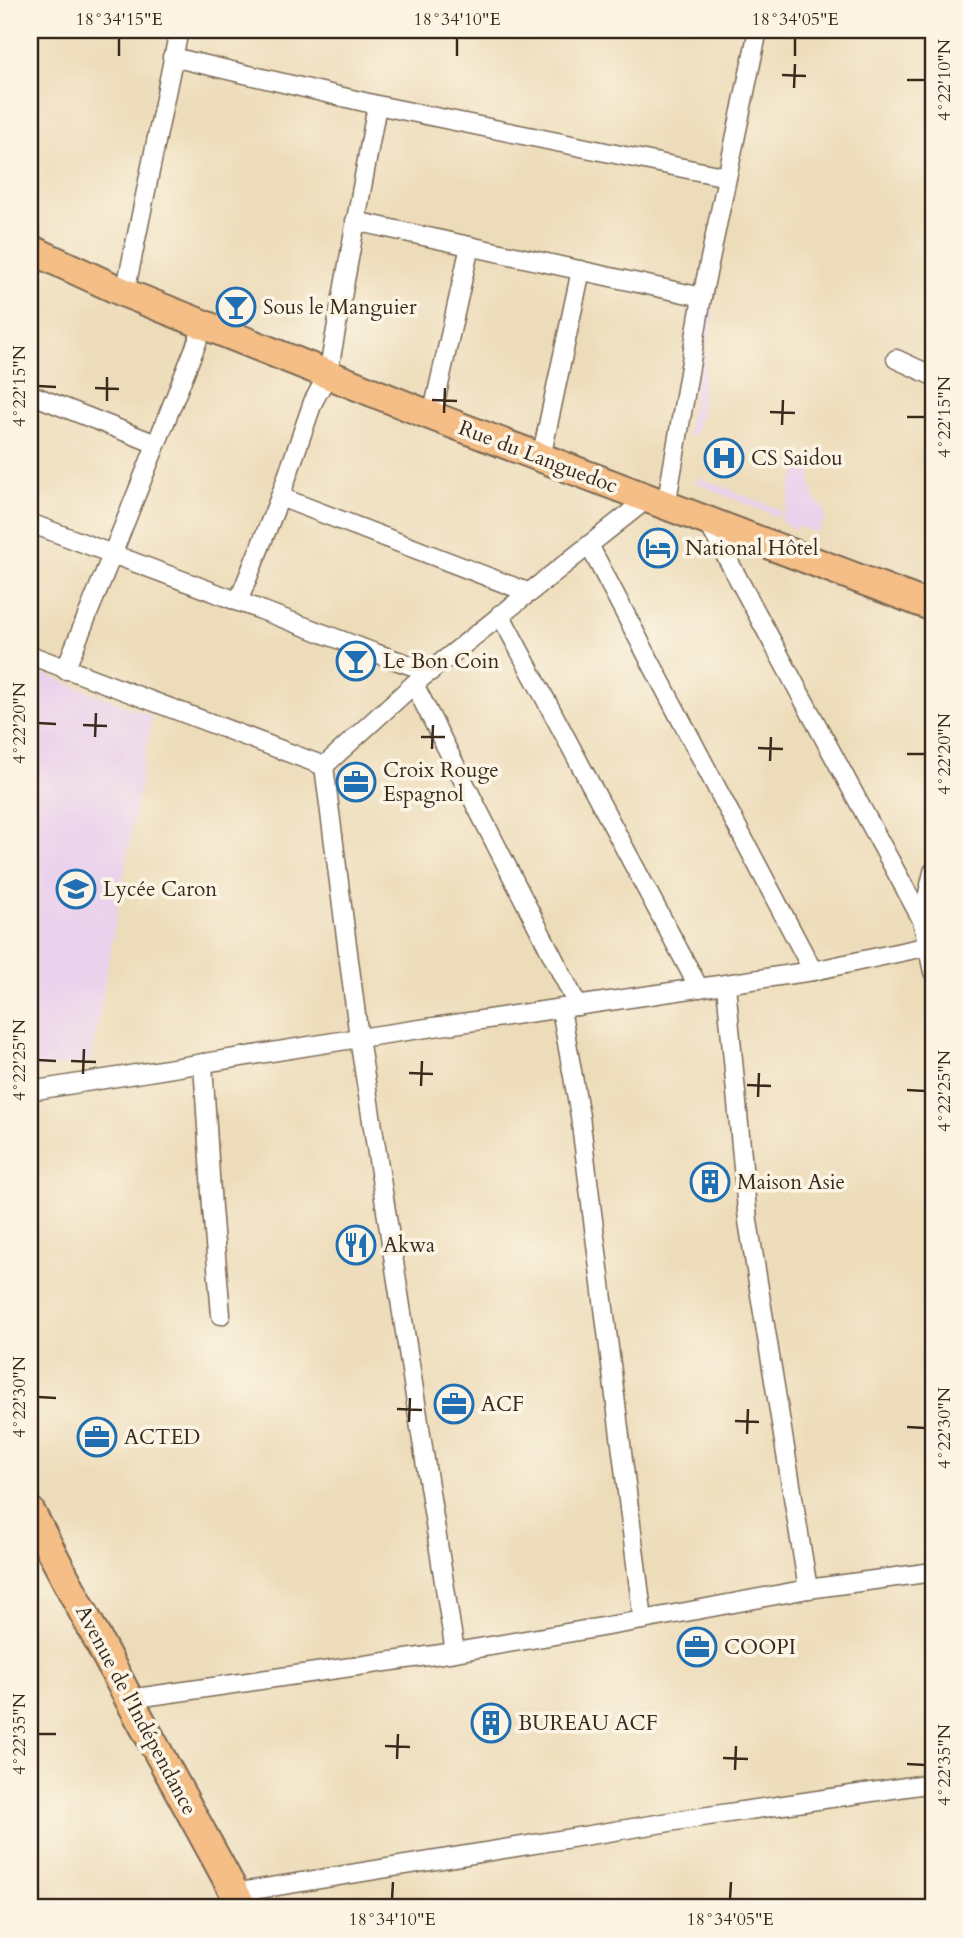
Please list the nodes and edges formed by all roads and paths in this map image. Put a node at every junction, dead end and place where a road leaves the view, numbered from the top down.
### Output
1 (178, 30) edge
2 (758, 30) edge
3 (172, 57) junction
4 (377, 105) junction
5 (727, 177) junction
6 (355, 221) junction
7 (470, 246) junction
8 (30, 249) edge
9 (580, 270) junction
10 (125, 293) junction
11 (702, 297) junction
12 (204, 325) junction
13 (896, 359) dead end
14 (328, 374) junction
15 (933, 376) edge
16 (30, 394) edge
17 (432, 416) junction
18 (156, 444) junction
19 (541, 458) junction
20 (281, 497) junction
21 (656, 502) junction
22 (707, 521) junction
23 (30, 523) edge
24 (589, 545) junction
25 (112, 555) junction
26 (530, 593) junction
27 (238, 602) junction
28 (933, 607) edge
29 (500, 614) junction
30 (30, 655) edge
31 (65, 670) junction
32 (430, 672) junction
33 (414, 684) junction
34 (324, 766) junction
35 (933, 872) edge
36 (922, 920) junction
37 (929, 946) junction
38 (813, 971) junction
39 (933, 972) edge
40 (726, 985) junction
41 (699, 988) junction
42 (569, 1007) junction
43 (359, 1038) junction
44 (202, 1063) junction
45 (30, 1091) edge
46 (221, 1315) dead end
47 (33, 1530) edge
48 (933, 1572) edge
49 (808, 1590) junction
50 (643, 1620) junction
51 (455, 1652) junction
52 (129, 1699) junction
53 (933, 1783) edge
54 (239, 1900) edge

1 - 3 street
2 - 5 street
3 - 4 street
3 - 10 street
4 - 5 street
4 - 6 street
5 - 11 street
6 - 7 street
6 - 14 street
7 - 9 street
7 - 17 street
8 - 10 main road, Rue du Languedoc
9 - 11 street
9 - 19 street
10 - 12 main road, Rue du Languedoc
11 - 21 street
12 - 14 main road, Rue du Languedoc
12 - 18 street
13 - 15 street
14 - 17 main road, Rue du Languedoc
14 - 20 street
16 - 18 street
17 - 19 main road, Rue du Languedoc
18 - 25 street
19 - 21 main road, Rue du Languedoc
20 - 26 street
20 - 27 street
21 - 22 main road, Rue du Languedoc
21 - 24 street
22 - 28 main road, Rue du Languedoc
22 - 36 street
23 - 25 street
24 - 26 street
24 - 38 street
25 - 27 street
25 - 31 street
26 - 29 street
27 - 32 street
29 - 32 street
29 - 41 street
30 - 31 street
31 - 34 street
32 - 33 street
33 - 34 street
33 - 42 street
34 - 43 street
35 - 36 street
36 - 37 street
37 - 38 street
37 - 39 street
38 - 40 street
40 - 41 street
40 - 49 street
41 - 42 street
42 - 43 street
42 - 50 street
43 - 44 street
43 - 51 street
44 - 45 street
44 - 46 street
47 - 52 main road, Avenue de l'Indépendance
48 - 49 street
49 - 50 street
50 - 51 street
51 - 52 street
52 - 54 main road, Avenue de l'Indépendance
53 - 54 street

